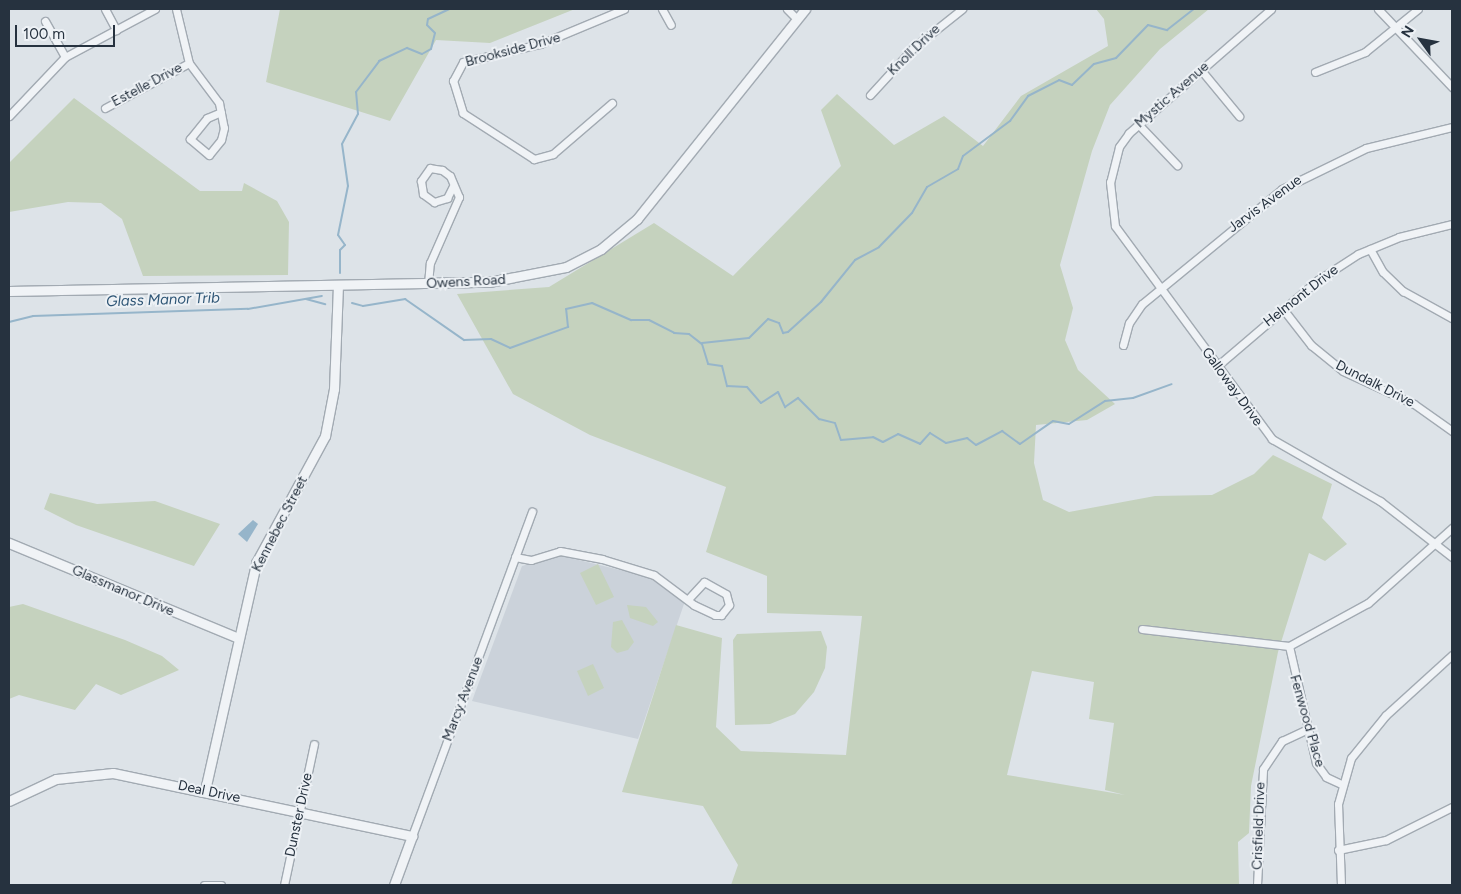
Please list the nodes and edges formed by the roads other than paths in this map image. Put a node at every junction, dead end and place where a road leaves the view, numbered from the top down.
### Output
1 (106, 9) edge
2 (155, 9) edge
3 (176, 9) edge
4 (624, 9) edge
5 (662, 9) edge
6 (787, 9) edge
7 (805, 9) edge
8 (962, 9) edge
9 (1271, 9) edge
10 (1378, 9) edge
11 (1418, 9) edge
12 (796, 18) junction
13 (45, 21) dead end
14 (671, 26) dead end
15 (1394, 29) junction
16 (116, 30) junction
17 (65, 57) junction
18 (189, 63) junction
19 (1201, 70) junction
20 (1315, 72) dead end
21 (1452, 87) edge
22 (870, 95) dead end
23 (612, 103) dead end
24 (104, 108) dead end
25 (221, 112) junction
26 (9, 116) edge
27 (1239, 116) dead end
28 (1138, 124) junction
29 (1452, 127) edge
30 (1177, 165) dead end
31 (453, 186) junction
32 (1110, 204) joint
33 (1452, 224) edge
34 (1370, 249) junction
35 (428, 284) junction
36 (338, 287) junction
37 (1161, 287) junction
38 (9, 290) edge
39 (1283, 309) junction
40 (1452, 318) edge
41 (1123, 345) dead end
42 (1216, 366) junction
43 (1452, 431) edge
44 (532, 512) dead end
45 (1452, 528) edge
46 (9, 543) edge
47 (1436, 543) junction
48 (515, 557) junction
49 (1452, 557) edge
50 (688, 599) junction
51 (1142, 629) dead end
52 (238, 638) junction
53 (1289, 646) junction
54 (1452, 655) edge
55 (1308, 729) junction
56 (314, 744) dead end
57 (1341, 784) junction
58 (205, 790) junction
59 (9, 801) edge
60 (1452, 807) edge
61 (298, 812) junction
62 (412, 836) junction
63 (1338, 850) junction
64 (204, 885) edge
65 (221, 885) edge
66 (284, 885) edge
67 (394, 885) edge
68 (1257, 885) edge
69 (1341, 885) edge

1 - 16 street
2 - 16 street
3 - 18 street
4 - 23 street, Brookside Drive
5 - 14 street
6 - 12 street
7 - 12 street, Owens Road
8 - 22 street, Knoll Drive
9 - 19 street, Mystic Avenue
10 - 15 street
11 - 15 street
12 - 35 street, Owens Road
13 - 17 street
15 - 20 street
15 - 21 street
16 - 17 street
17 - 26 street
18 - 24 street, Estelle Drive
18 - 25 street
19 - 27 street
19 - 28 street, Mystic Avenue
25 - 25 street
28 - 30 street
28 - 32 street, Mystic Avenue
29 - 37 street, Jarvis Avenue
31 - 31 street
31 - 35 street
32 - 37 street, Galloway Drive
33 - 34 street, Helmont Drive
34 - 39 street, Helmont Drive
34 - 40 street
35 - 36 street, Owens Road
36 - 38 street, Owens Road
36 - 52 street, Kennebec Street
37 - 41 street, Jarvis Avenue
37 - 42 street, Galloway Drive
39 - 42 street, Helmont Drive
39 - 43 street, Dundalk Drive
42 - 47 street, Galloway Drive
44 - 48 street, Marcy Avenue
45 - 47 street
46 - 52 street, Glassmanor Drive
47 - 49 street, Galloway Drive
47 - 53 street
48 - 50 street
48 - 62 street, Marcy Avenue
50 - 50 street
51 - 53 street
52 - 58 street, Kennebec Street
53 - 55 street, Fenwood Place
54 - 57 street
55 - 57 street, Fenwood Place
55 - 68 street, Crisfield Drive
56 - 61 street, Dunster Drive
57 - 63 street
58 - 59 street, Deal Drive
58 - 61 street, Deal Drive
60 - 63 street
61 - 62 street, Deal Drive
61 - 66 street, Dunster Drive
62 - 67 street, Marcy Avenue
63 - 69 street
64 - 65 street

